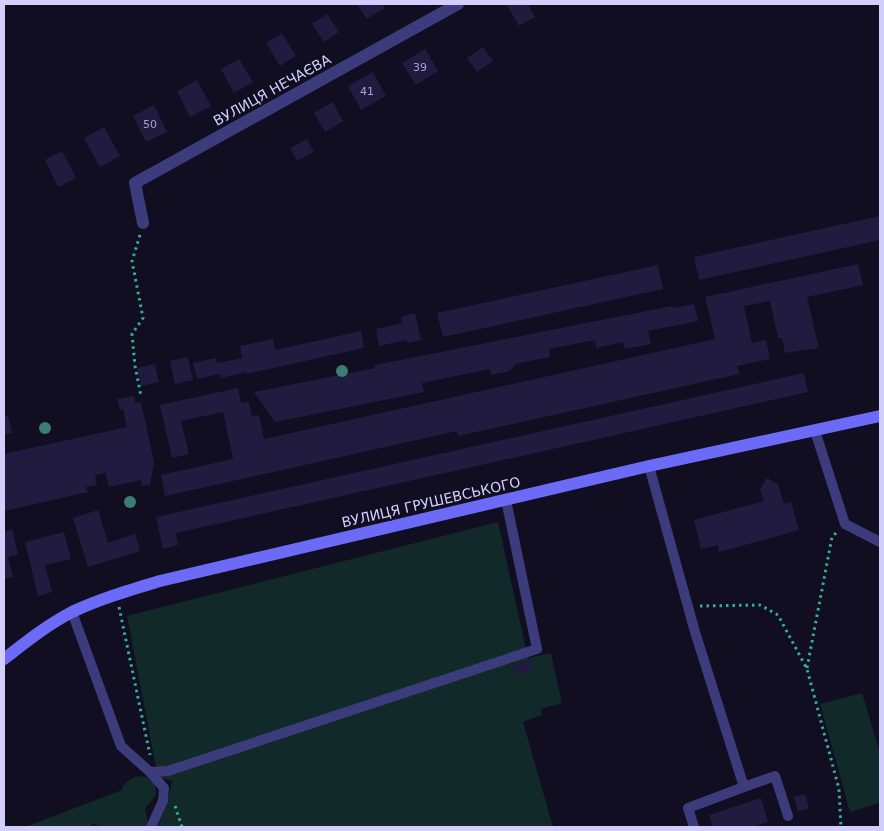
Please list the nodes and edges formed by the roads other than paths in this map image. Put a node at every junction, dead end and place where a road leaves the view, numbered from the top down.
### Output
1 (458, 4) edge
2 (143, 224) road end
3 (880, 416) edge
4 (815, 431) junction
5 (649, 466) junction
6 (506, 500) junction
7 (880, 542) edge
8 (72, 612) junction
9 (4, 659) edge
10 (150, 772) junction
11 (744, 787) junction
12 (788, 816) dead end
13 (151, 827) edge
14 (694, 827) edge

1 - 2 street, ВУЛИЦЯ НЕЧАЄВА
3 - 4 main road, ВУЛИЦЯ ГРУШЕВСЬКОГО
4 - 5 main road, ВУЛИЦЯ ГРУШЕВСЬКОГО
4 - 7 lane
5 - 6 main road, ВУЛИЦЯ ГРУШЕВСЬКОГО
5 - 11 lane
6 - 8 main road, ВУЛИЦЯ ГРУШЕВСЬКОГО
6 - 10 lane
8 - 9 main road, ВУЛИЦЯ ГРУШЕВСЬКОГО
8 - 10 lane
10 - 13 lane
11 - 12 lane
11 - 14 lane

